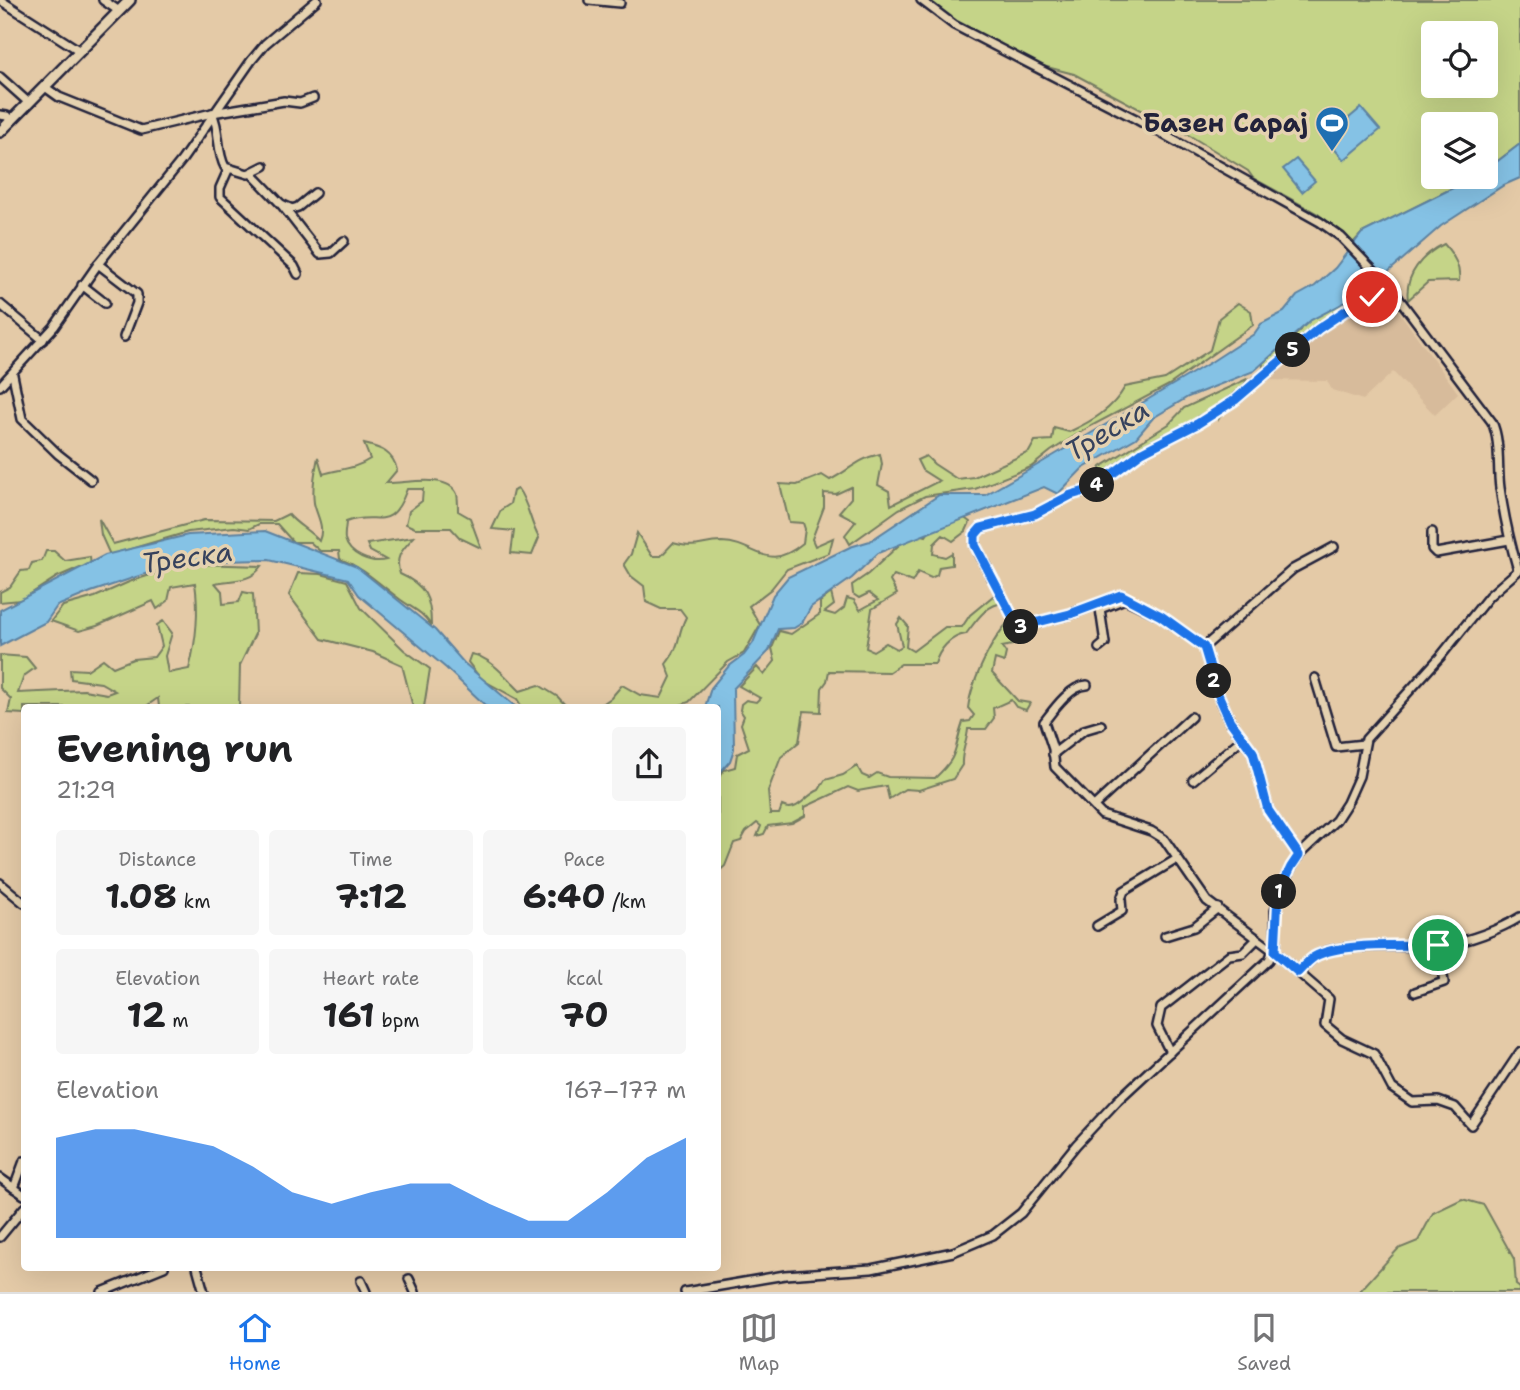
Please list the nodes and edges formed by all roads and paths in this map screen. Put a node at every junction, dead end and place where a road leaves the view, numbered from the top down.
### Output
1 (0, 0) edge
2 (103, 0) edge
3 (130, 0) edge
4 (317, 0) edge
5 (589, 0) edge
6 (921, 0) edge
7 (620, 3) dead end
8 (119, 11) junction
9 (80, 51) junction
10 (0, 77) edge
11 (45, 87) junction
12 (313, 98) dead end
13 (29, 103) junction
14 (212, 113) junction
15 (0, 115) edge
16 (10, 121) junction
17 (0, 132) edge
18 (264, 166) dead end
19 (228, 170) junction
20 (252, 174) junction
21 (315, 193) dead end
22 (281, 204) junction
23 (344, 241) dead end
24 (98, 264) junction
25 (298, 274) dead end
26 (82, 285) junction
27 (1398, 297) junction
28 (106, 303) dead end
29 (0, 304) edge
30 (124, 337) dead end
31 (43, 340) junction
32 (13, 375) junction
33 (0, 386) edge
34 (91, 480) dead end
35 (1432, 532) dead end
36 (1509, 540) junction
37 (1334, 547) dead end
38 (1519, 570) edge
39 (1125, 599) junction
40 (1204, 647) junction
41 (1099, 649) dead end
42 (1315, 678) dead end
43 (1087, 685) dead end
44 (1191, 717) dead end
45 (1101, 725) dead end
46 (1242, 738) junction
47 (1364, 744) junction
48 (1053, 754) junction
49 (1193, 780) dead end
50 (1095, 806) junction
51 (1299, 855) junction
52 (1177, 859) junction
53 (0, 883) edge
54 (21, 900) edge
55 (1218, 908) junction
56 (1520, 917) edge
57 (1097, 926) dead end
58 (1165, 936) dead end
59 (1256, 939) junction
60 (1438, 945) junction
61 (1275, 952) junction
62 (1298, 972) junction
63 (1415, 992) dead end
64 (1170, 1052) junction
65 (1520, 1052) edge
66 (21, 1169) edge
67 (0, 1178) edge
68 (14, 1188) junction
69 (21, 1193) edge
70 (21, 1212) edge
71 (0, 1237) edge
72 (154, 1271) edge
73 (198, 1271) edge
74 (409, 1279) dead end
75 (362, 1281) dead end
76 (102, 1292) edge
77 (204, 1292) edge
78 (366, 1292) edge
79 (415, 1292) edge
80 (685, 1292) edge

1 - 9 street
2 - 8 street
3 - 8 street
4 - 14 street
5 - 7 street
6 - 27 street
8 - 9 street
9 - 11 street
10 - 13 street
11 - 13 street
11 - 14 street
12 - 14 street
13 - 16 street
14 - 19 street
14 - 24 street
15 - 16 street
16 - 17 street
18 - 20 street
19 - 20 street
19 - 25 street
20 - 22 street
21 - 22 street
22 - 23 street
24 - 26 street
24 - 30 street
26 - 28 street
26 - 31 street
27 - 36 street
27 - 39 street
29 - 31 street
31 - 32 street
32 - 33 street
32 - 34 street
35 - 36 street
36 - 38 street
37 - 40 street
38 - 47 street
39 - 40 street
39 - 41 street
40 - 46 street
42 - 47 street
43 - 48 street
44 - 50 street
45 - 48 street
46 - 49 street
46 - 51 street
47 - 51 street
48 - 50 street
50 - 52 street
51 - 61 street
52 - 55 street
52 - 57 street
53 - 54 street
55 - 58 street
55 - 59 street
56 - 60 street
59 - 61 street
59 - 64 street
60 - 62 street
60 - 63 street
61 - 62 street
61 - 64 street
62 - 65 street
64 - 80 street
66 - 68 street
67 - 68 street
68 - 69 street
70 - 71 street
72 - 76 street
73 - 77 street
74 - 79 street
75 - 78 street

